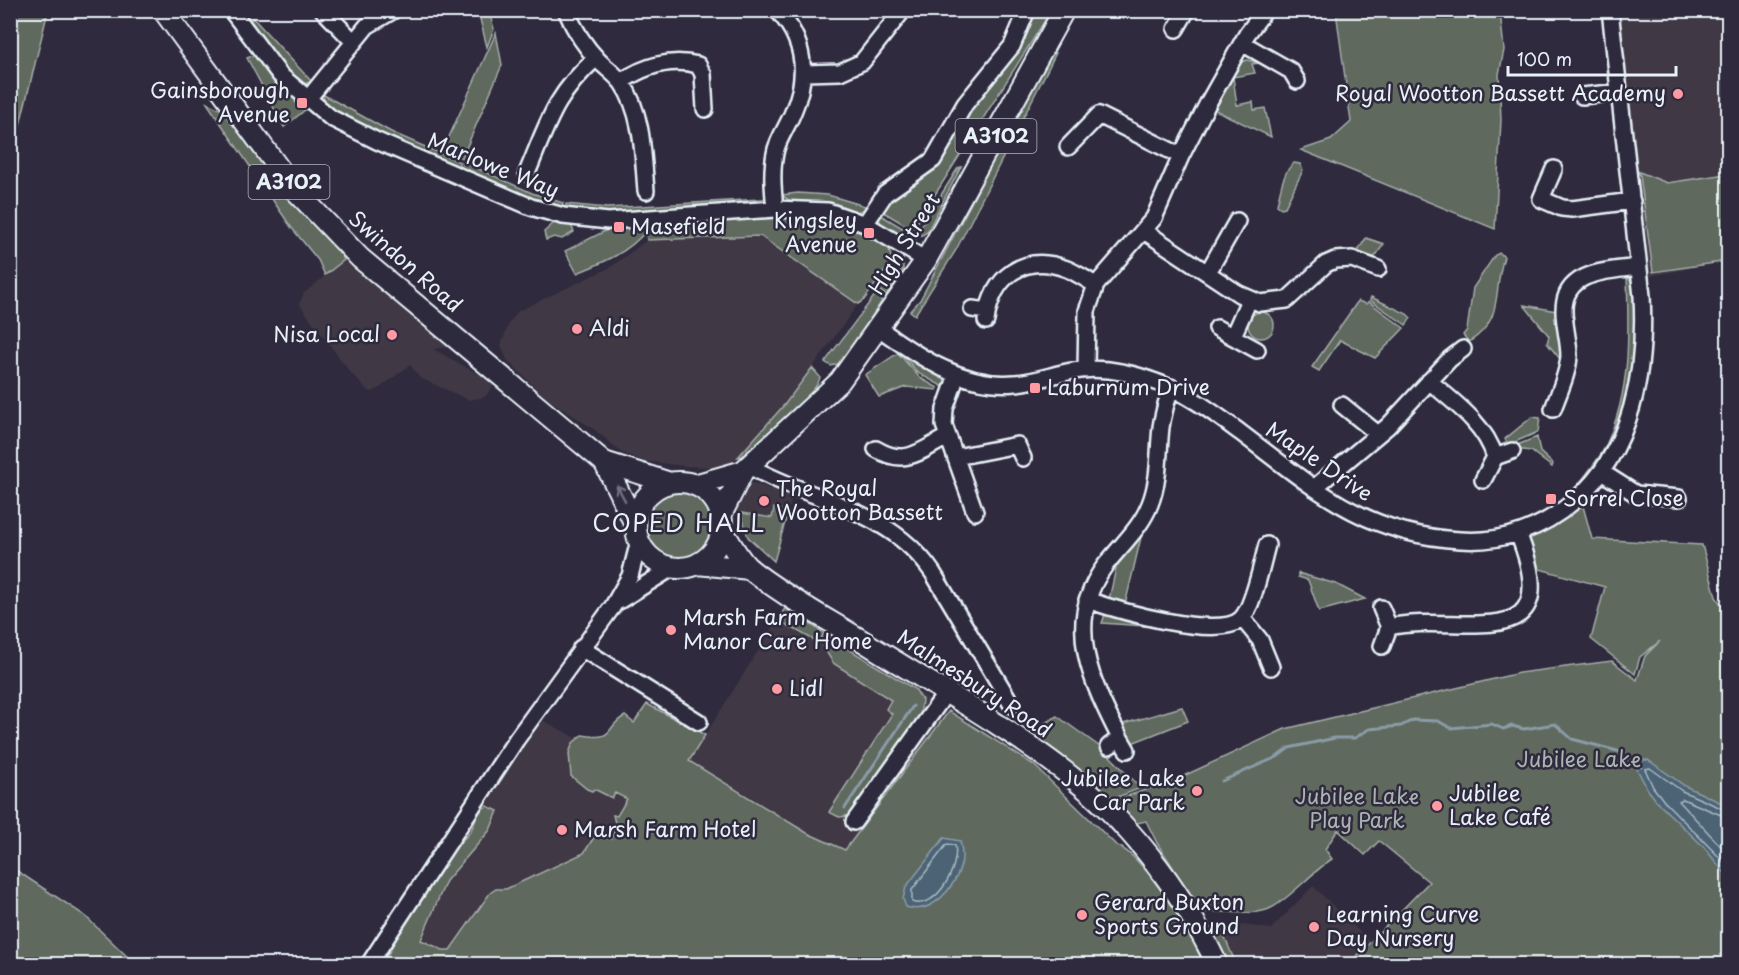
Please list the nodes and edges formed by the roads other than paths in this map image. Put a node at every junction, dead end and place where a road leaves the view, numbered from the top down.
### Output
1 (163, 10) edge
2 (231, 10) edge
3 (323, 10) edge
4 (394, 10) edge
5 (566, 10) edge
6 (777, 10) edge
7 (903, 10) edge
8 (1027, 10) edge
9 (1064, 10) edge
10 (1187, 10) edge
11 (1610, 10) edge
12 (1260, 12) edge
13 (1176, 29) dead end
14 (353, 41) junction
15 (1242, 43) junction
16 (596, 58) junction
17 (804, 73) junction
18 (1297, 81) dead end
19 (621, 82) junction
20 (1620, 92) junction
21 (1582, 96) dead end
22 (307, 100) junction
23 (705, 109) dead end
24 (1068, 147) dead end
25 (1180, 156) junction
26 (1554, 169) dead end
27 (527, 173) dead end
28 (646, 191) dead end
29 (1632, 201) junction
30 (775, 209) junction
31 (1237, 221) dead end
32 (865, 224) junction
33 (1144, 231) junction
34 (926, 260) junction
35 (1638, 267) junction
36 (1378, 268) dead end
37 (1208, 272) junction
38 (1096, 285) junction
39 (1248, 300) junction
40 (972, 309) dead end
41 (880, 328) junction
42 (1217, 328) dead end
43 (1233, 336) junction
44 (1463, 349) dead end
45 (1257, 350) dead end
46 (1086, 369) junction
47 (957, 375) junction
48 (1429, 381) junction
49 (1171, 387) junction
50 (1342, 405) dead end
51 (1554, 409) dead end
52 (1378, 434) junction
53 (947, 437) junction
54 (876, 449) dead end
55 (1512, 452) dead end
56 (956, 456) junction
57 (1495, 457) junction
58 (1023, 458) dead end
59 (604, 462) junction
60 (746, 468) junction
61 (1603, 472) junction
62 (1483, 480) dead end
63 (670, 483) junction
64 (694, 485) junction
65 (1314, 488) junction
66 (1679, 498) dead end
67 (975, 512) dead end
68 (721, 522) junction
69 (637, 534) junction
70 (1518, 534) junction
71 (1267, 545) dead end
72 (697, 564) junction
73 (672, 568) junction
74 (750, 569) junction
75 (1087, 600) junction
76 (613, 606) junction
77 (1381, 608) dead end
78 (1242, 618) junction
79 (1389, 627) junction
80 (1382, 646) dead end
81 (581, 648) junction
82 (1271, 667) dead end
83 (946, 693) junction
84 (1012, 705) dead end
85 (699, 722) dead end
86 (1118, 744) dead end
87 (854, 822) dead end
88 (369, 964) edge
89 (1217, 964) edge

1 - 59 main road, Swindon Road / A3102
2 - 22 street, Marlowe Way
3 - 14 street
4 - 14 street
5 - 16 street
6 - 17 street
7 - 17 street
8 - 32 street
9 - 34 main road, High Street / A3102
10 - 13 street
11 - 20 street, Maple Drive
12 - 15 street
14 - 22 street
15 - 18 street
15 - 25 street
16 - 19 street
16 - 27 street
17 - 30 street
19 - 23 street
19 - 28 street
20 - 21 street
20 - 29 street, Maple Drive
22 - 30 street, Marlowe Way
24 - 25 street
25 - 33 street
26 - 29 street
29 - 35 street, Maple Drive
30 - 32 street, Marlowe Way
31 - 37 street
32 - 34 street, Marlowe Way
33 - 37 street
33 - 38 street
34 - 41 main road, High Street / A3102
35 - 51 street
35 - 61 street, Maple Drive
36 - 39 street
37 - 39 street
38 - 40 street
38 - 46 street
39 - 43 street
41 - 47 street, Maple Drive
41 - 60 main road, High Street / A3102
42 - 43 street
43 - 45 street
44 - 48 street
46 - 47 street, Maple Drive
46 - 49 street, Maple Drive
47 - 53 street
48 - 52 street
48 - 57 street
49 - 65 street, Maple Drive
49 - 75 street
50 - 52 street
52 - 65 street
53 - 54 street
53 - 56 street
55 - 57 street
56 - 58 street
56 - 67 street
57 - 62 street
59 - 63 main road, Swindon Road / A3102
69 -> 59 main road, Swindon Road / A3102
60 - 64 main road, High Street / A3102
60 - 68 main road, High Street / A3102
60 - 84 street
61 - 66 street
61 - 70 street, Maple Drive
63 - 64 main road, A3102
63 - 69 main road
64 - 68 main road
65 - 70 street, Maple Drive
68 - 72 main road, A3102
68 - 74 main road
69 - 73 main road, A3102
69 - 76 street
70 - 79 street
71 - 78 street
72 - 73 main road
72 - 74 main road
73 - 76 street
74 - 83 main road, Malmesbury Road
75 - 78 street
75 - 86 street
76 - 81 street
77 - 79 street
78 - 82 street
79 - 80 street
81 - 85 street
81 - 88 street
83 - 87 street
83 - 89 main road, Malmesbury Road

